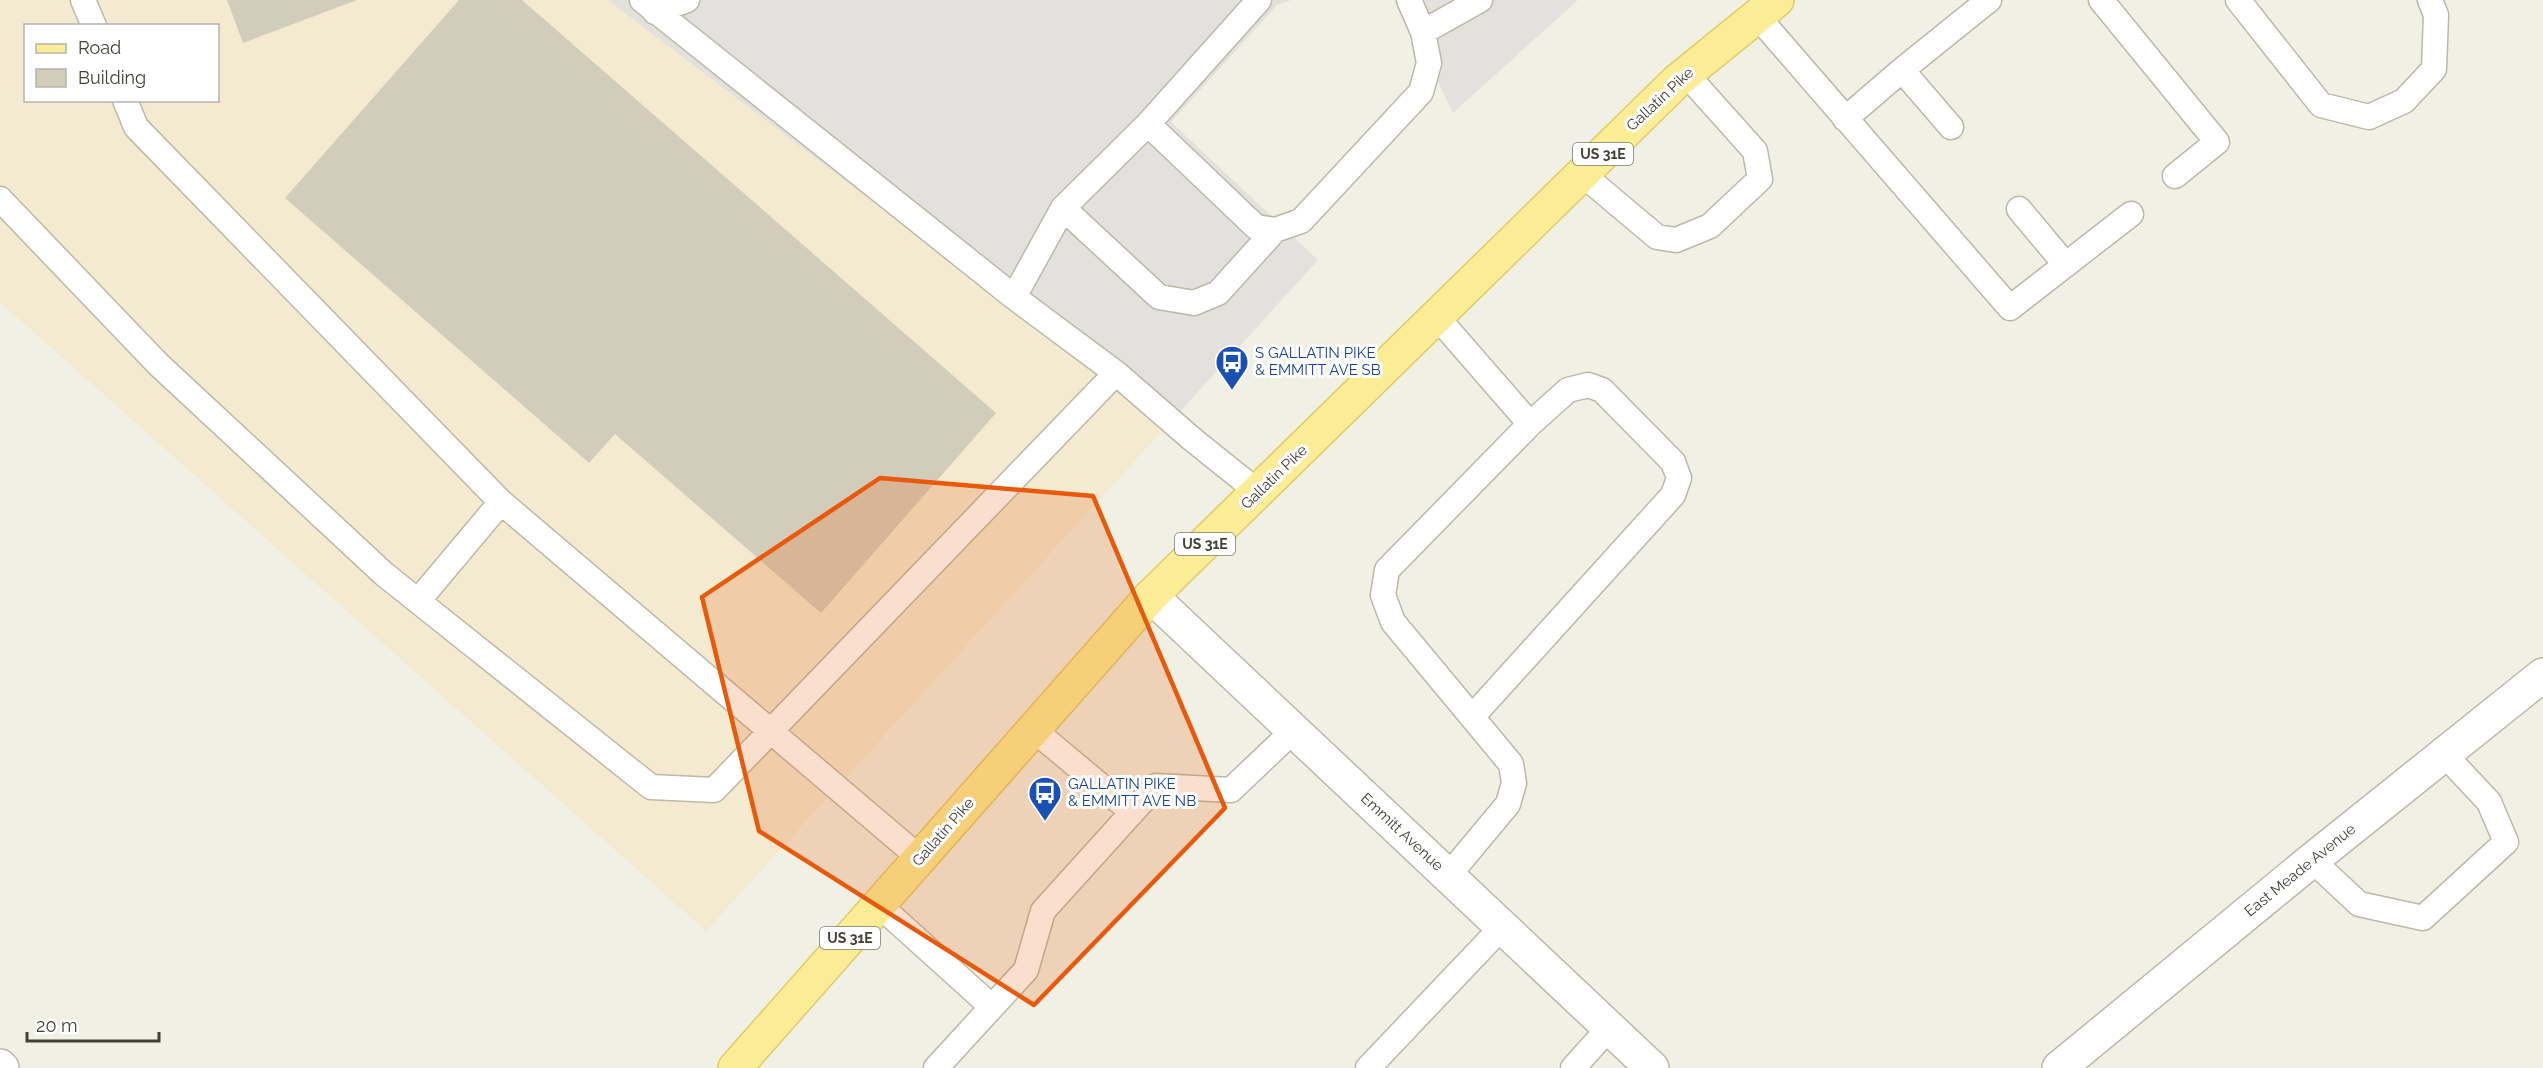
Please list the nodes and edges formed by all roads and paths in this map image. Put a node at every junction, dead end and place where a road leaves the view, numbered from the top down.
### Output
1 (83, 0) edge
2 (687, 0) edge
3 (1259, 0) edge
4 (1409, 0) edge
5 (1480, 0) edge
6 (1989, 0) edge
7 (2101, 0) edge
8 (2238, 0) edge
9 (2430, 0) edge
10 (648, 6) edge
11 (1767, 8) edge
12 (93, 24) edge
13 (1423, 32) junction
14 (1902, 70) junction
15 (1686, 74) junction
16 (126, 102) edge
17 (1845, 119) junction
18 (1148, 124) junction
19 (1951, 127) dead end
20 (1582, 174) junction
21 (2175, 176) dead end
22 (0, 199) edge
23 (1064, 208) junction
24 (2019, 209) dead end
25 (2131, 214) dead end
26 (1275, 230) junction
27 (2065, 264) junction
28 (1014, 297) junction
29 (1437, 317) junction
30 (1116, 373) junction
31 (1530, 424) junction
32 (1258, 492) junction
33 (501, 502) junction
34 (1151, 596) junction
35 (418, 601) junction
36 (2543, 675) edge
37 (1472, 717) junction
38 (770, 730) junction
39 (1034, 730) junction
40 (1294, 730) junction
41 (2445, 755) junction
42 (1132, 812) junction
43 (921, 859) junction
44 (2312, 860) junction
45 (1448, 876) junction
46 (879, 905) junction
47 (1502, 927) junction
48 (992, 1006) junction
49 (1609, 1028) junction
50 (735, 1068) edge
51 (936, 1068) edge
52 (1368, 1068) edge
53 (1573, 1068) edge
54 (1652, 1068) edge
55 (2059, 1068) edge

1 - 12 lane
2 - 10 lane
3 - 18 lane
4 - 13 lane
5 - 13 lane
6 - 14 lane
7 - 21 lane
8 - 9 lane
10 - 28 lane
11 - 15 main road, Gallatin Pike / US 31E
11 - 17 lane
13 - 26 lane
14 - 17 lane
14 - 19 lane
15 - 20 main road, Gallatin Pike / US 31E
15 - 20 lane
16 - 33 lane
17 - 27 lane
18 - 23 lane
18 - 26 lane
20 - 29 main road, Gallatin Pike / US 31E
22 - 35 lane
23 - 26 lane
23 - 28 lane
24 - 27 lane
25 - 27 lane
28 - 30 lane
29 - 31 lane
29 - 32 main road, Gallatin Pike / US 31E
30 - 32 lane
30 - 38 lane
31 - 37 lane
31 - 37 lane
32 - 34 main road, Gallatin Pike / US 31E
33 - 35 lane
33 - 38 lane
34 - 39 main road, Gallatin Pike / US 31E
34 - 40 street, Emmitt Avenue
35 - 38 lane
36 - 41 street, East Meade Avenue
37 - 45 lane
38 - 43 lane
39 - 42 lane
39 - 43 main road, Gallatin Pike / US 31E
40 - 42 lane
40 - 45 street, Emmitt Avenue
41 - 44 street, East Meade Avenue
41 - 44 lane
42 - 48 lane
43 - 46 main road, Gallatin Pike / US 31E
44 - 55 street, East Meade Avenue
45 - 47 street, Emmitt Avenue
46 - 48 lane
46 - 50 main road, Gallatin Pike / US 31E
47 - 49 street, Emmitt Avenue
47 - 52 lane
48 - 51 lane
49 - 53 lane
49 - 54 street, Emmitt Avenue

